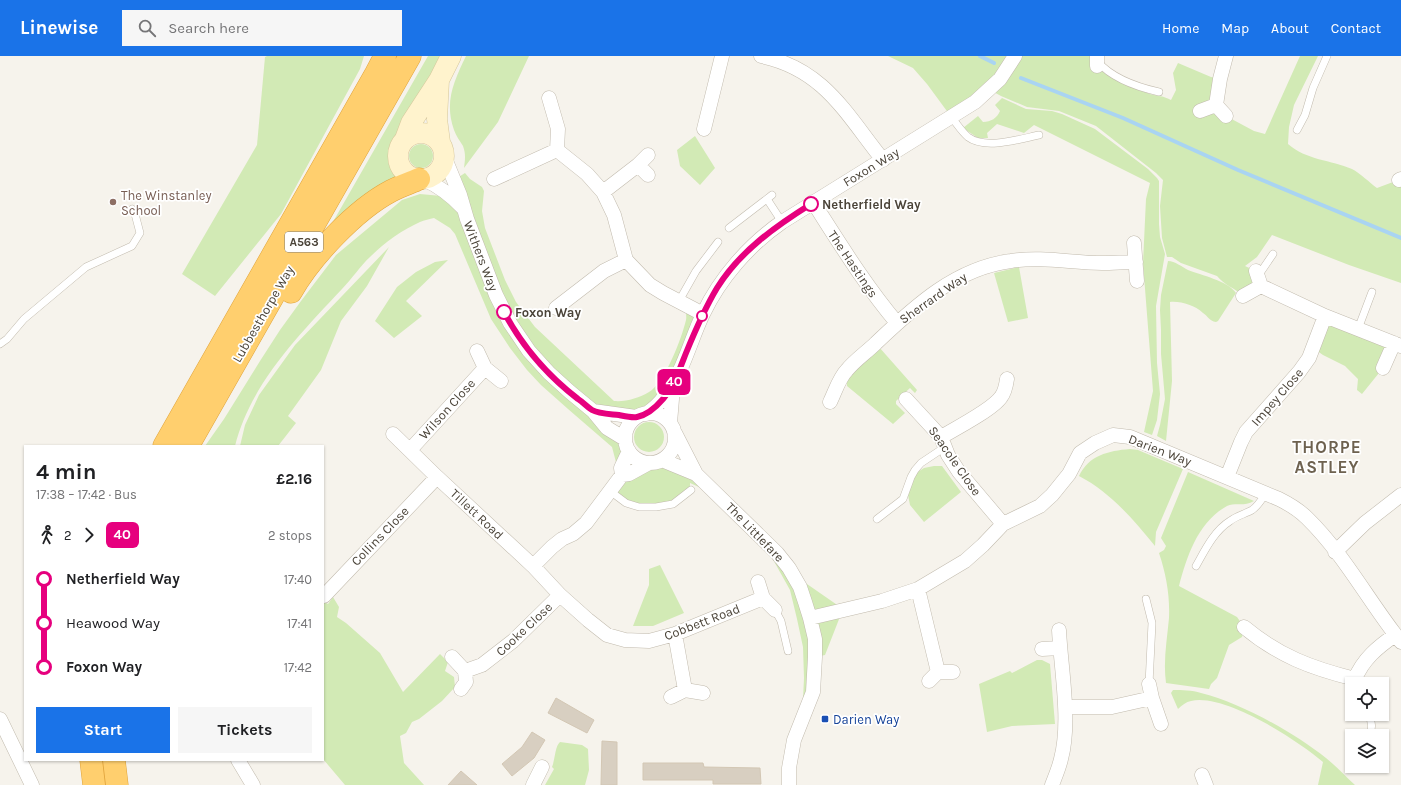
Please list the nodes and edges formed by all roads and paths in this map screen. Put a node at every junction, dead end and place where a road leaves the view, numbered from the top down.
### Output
1 (410, 56) edge
2 (451, 56) edge
3 (722, 56) edge
4 (761, 56) edge
5 (1015, 56) edge
6 (1226, 56) edge
7 (1327, 56) edge
8 (1097, 61) edge
9 (381, 62) edge
10 (438, 80) junction
11 (1159, 92) dead end
12 (549, 98) dead end
13 (1216, 105) junction
14 (1200, 111) dead end
15 (1226, 116) dead end
16 (952, 118) junction
17 (704, 129) dead end
18 (1297, 130) dead end
19 (1039, 135) dead end
20 (405, 139) junction
21 (442, 149) junction
22 (557, 150) junction
23 (883, 160) junction
24 (648, 176) dead end
25 (421, 179) junction
26 (494, 179) dead end
27 (603, 192) junction
28 (813, 202) junction
29 (463, 208) junction
30 (132, 209) dead end
31 (782, 222) junction
32 (729, 228) dead end
33 (718, 242) dead end
34 (1134, 243) dead end
35 (1273, 254) dead end
36 (626, 260) junction
37 (1136, 262) junction
38 (1258, 278) junction
39 (1137, 281) dead end
40 (1372, 292) dead end
41 (1243, 296) dead end
42 (679, 301) junction
43 (556, 308) dead end
44 (703, 314) junction
45 (1325, 316) junction
46 (897, 323) junction
47 (1358, 329) junction
48 (0, 344) edge
49 (1398, 345) edge
50 (477, 351) dead end
51 (485, 368) junction
52 (1383, 368) dead end
53 (1006, 379) dead end
54 (501, 381) dead end
55 (673, 384) junction
56 (906, 399) dead end
57 (830, 402) dead end
58 (593, 411) junction
59 (641, 416) junction
60 (198, 428) junction
61 (672, 428) junction
62 (393, 434) dead end
63 (943, 442) junction
64 (165, 445) edge
65 (189, 445) edge
66 (627, 445) junction
67 (410, 450) junction
68 (656, 462) junction
69 (696, 474) junction
70 (622, 475) junction
71 (437, 477) junction
72 (1227, 477) junction
73 (691, 490) dead end
74 (610, 491) junction
75 (1266, 493) junction
76 (1401, 495) edge
77 (877, 519) dead end
78 (1003, 524) junction
79 (1335, 552) junction
80 (534, 566) junction
81 (1196, 566) dead end
82 (758, 582) dead end
83 (918, 589) junction
84 (560, 595) junction
85 (324, 596) dead end
86 (763, 598) junction
87 (1146, 599) dead end
88 (775, 610) joint
89 (810, 618) junction
90 (1241, 627) dead end
91 (1059, 630) dead end
92 (675, 634) junction
93 (1398, 638) edge
94 (1060, 648) junction
95 (1042, 649) dead end
96 (788, 651) dead end
97 (452, 657) dead end
98 (465, 671) junction
99 (953, 672) dead end
100 (1356, 677) edge
101 (1345, 678) edge
102 (1149, 684) joint
103 (461, 689) dead end
104 (685, 690) junction
105 (703, 693) dead end
106 (671, 697) dead end
107 (1152, 698) junction
108 (1065, 707) junction
109 (0, 719) edge
110 (1161, 724) dead end
111 (91, 761) edge
112 (114, 761) edge
113 (239, 761) edge
114 (542, 766) dead end
115 (32, 785) edge
116 (94, 785) edge
117 (117, 785) edge
118 (253, 785) edge
119 (533, 785) edge
120 (789, 785) edge
121 (1052, 785) edge

1 - 60 highway, Lubbesthorpe Way / A563
2 - 10 street, Withers Way
3 - 17 street
4 - 23 street
5 - 16 street, Foxon Way
6 - 13 street
7 - 18 lane
8 - 11 lane
9 - 64 highway, Lubbesthorpe Way / A563
10 - 20 street, Withers Way
10 - 21 street, Withers Way
12 - 22 street
13 - 14 street
13 - 15 street
16 - 19 lane
16 - 23 street, Foxon Way
20 - 21 street
20 - 25 street
21 - 25 street
21 - 29 street, Withers Way
22 - 26 street
22 - 27 street
23 - 28 street, Foxon Way
24 - 27 street
25 - 29 street, Withers Way
25 - 60 highway
27 - 36 street
28 - 31 street, Foxon Way
28 - 46 street, The Hastings
29 - 58 street, Withers Way
30 - 48 lane
31 - 32 lane
31 - 44 street, Foxon Way
33 - 42 lane
34 - 37 street
35 - 38 lane
36 - 42 street
36 - 43 street
37 - 39 street
37 - 46 street, Sherrard Way
38 - 41 street
38 - 45 street
40 - 47 lane
42 - 44 street
44 - 55 street, Foxon Way
45 - 47 street
45 - 72 street, Impey Close
46 - 57 street, Sherrard Way
47 - 49 street
49 - 52 street
50 - 51 street, Wilson Close
51 - 54 street, Wilson Close
51 - 67 street, Wilson Close
53 - 63 street
55 - 59 street, Foxon Way
55 - 61 street, Foxon Way
56 - 63 street, Seacole Close
58 - 59 street
58 - 66 street, Withers Way
59 - 61 street
59 - 66 street
60 - 65 highway, Lubbesthorpe Way / A563
61 - 68 street
61 - 69 street, The Littlefare
62 - 67 street, Tillett Road
63 - 77 lane
63 - 78 street, Seacole Close
66 - 68 street
66 - 70 street
67 - 71 street, Tillett Road
68 - 69 street, The Littlefare
68 - 70 street
69 - 89 street, The Littlefare
70 - 74 street
71 - 80 street, Tillett Road
71 - 85 street, Collins Close
72 - 75 street, Darien Way
72 - 78 street, Darien Way
73 - 74 lane
74 - 80 street
75 - 79 street, Darien Way
75 - 81 lane
76 - 79 street
78 - 83 street, Darien Way
79 - 93 street, Darien Way
80 - 84 street, Tillett Road
82 - 86 street
83 - 89 street, Darien Way
83 - 99 street
84 - 92 street, Cobbett Road
84 - 98 street, Cooke Close
86 - 88 street
86 - 92 street, Cobbett Road
87 - 102 lane
88 - 96 lane
89 - 120 street, The Littlefare
90 - 101 street
91 - 94 street
92 - 104 street
93 - 100 street
94 - 95 street
94 - 108 street
97 - 98 street
98 - 103 street
102 - 107 street
104 - 105 street
104 - 106 street
107 - 108 street
107 - 110 street
108 - 121 street
109 - 115 street
111 - 116 highway
112 - 117 highway
113 - 118 street
114 - 119 street

